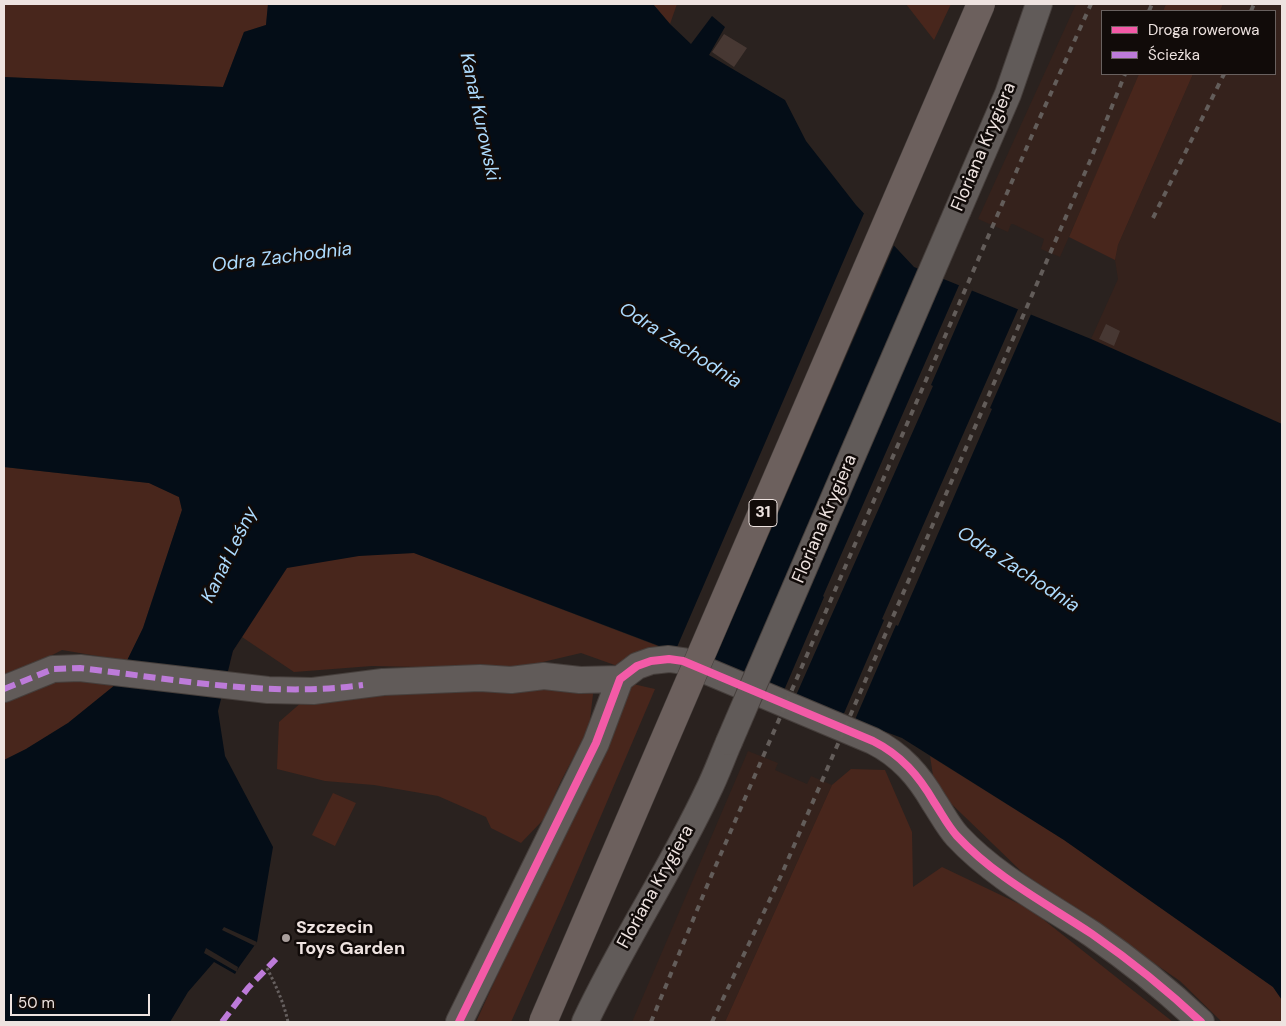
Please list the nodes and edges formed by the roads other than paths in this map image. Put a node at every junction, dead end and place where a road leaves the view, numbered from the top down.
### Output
1 (981, 4) edge
2 (1039, 4) edge
3 (620, 679) junction
4 (4, 689) edge
5 (459, 1022) edge
6 (543, 1022) edge
7 (585, 1022) edge
8 (1201, 1022) edge

1 - 6 main road, 31, bridge
2 - 7 street, Floriana Krygiera, bridge
3 - 4 street
3 - 5 street
3 - 8 street

